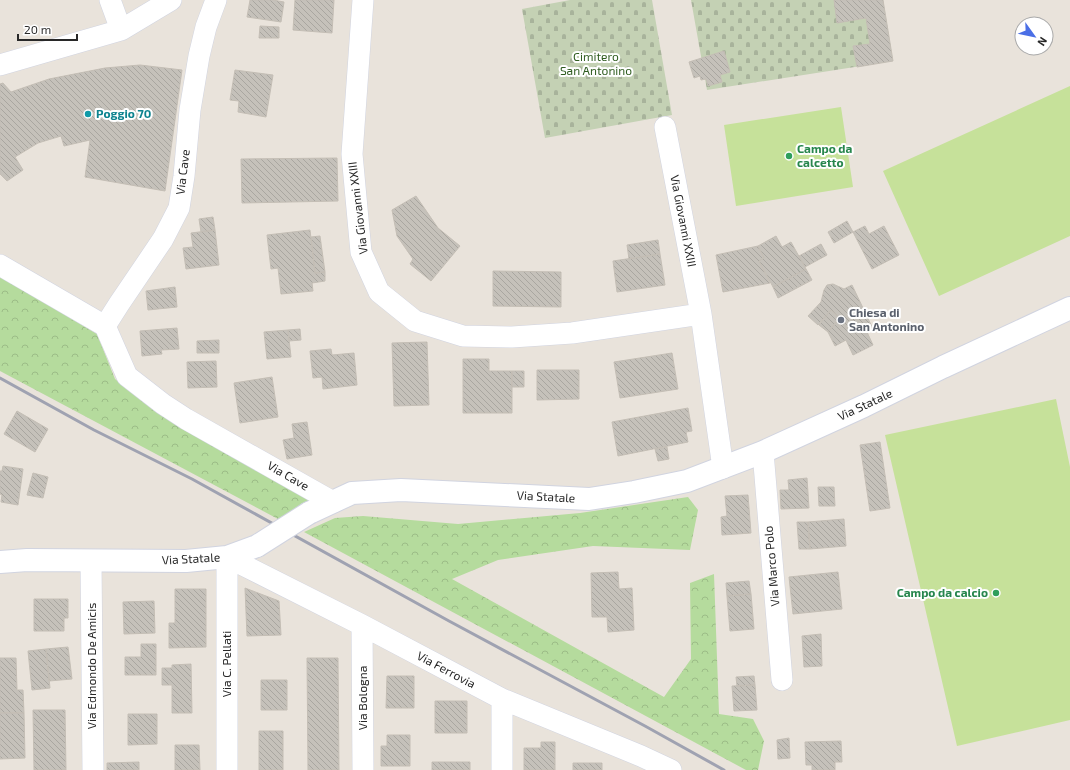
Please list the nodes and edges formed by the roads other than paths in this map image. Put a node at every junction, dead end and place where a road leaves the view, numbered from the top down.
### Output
1 (110, 0) edge
2 (171, 0) edge
3 (216, 0) edge
4 (363, 0) edge
5 (121, 30) junction
6 (0, 65) edge
7 (665, 127) dead end
8 (0, 265) edge
9 (1070, 308) edge
10 (701, 314) junction
11 (106, 326) junction
12 (763, 452) junction
13 (723, 468) junction
14 (333, 502) junction
15 (227, 557) junction
16 (91, 561) junction
17 (0, 562) edge
18 (362, 626) junction
19 (782, 680) dead end
20 (502, 699) junction
21 (641, 763) edge
22 (93, 770) edge
23 (227, 770) edge
24 (363, 770) edge
25 (502, 770) edge
26 (671, 770) edge

1 - 5 street
2 - 5 street
3 - 11 street, Via Cave
4 - 10 street, Via Giovanni XXIII
5 - 6 street
7 - 10 street, Via Giovanni XXIII
8 - 11 street
9 - 12 street, Via Statale
10 - 13 street, Via Giovanni XXIII
11 - 14 street, Via Cave
12 - 13 street, Via Statale
12 - 19 street, Via Marco Polo
13 - 14 street, Via Statale
14 - 15 street, Via Statale, bridge
15 - 16 street, Via Statale
15 - 18 street, Via Ferrovia
15 - 23 street, Via C. Pellati
16 - 17 street, Via Statale
16 - 22 street, Via Edmondo De Amicis
18 - 20 street, Via Ferrovia
18 - 24 street, Via Bologna
20 - 21 street, Via Ferrovia
20 - 25 street
21 - 26 street, Via Ferrovia

